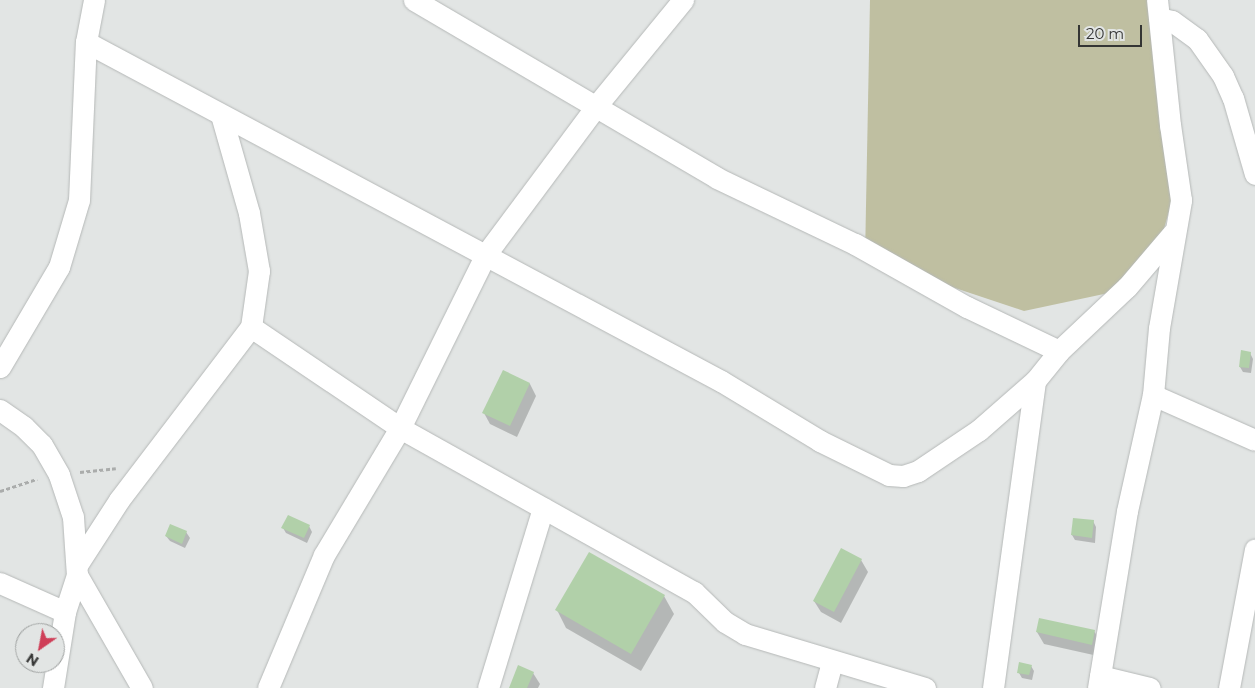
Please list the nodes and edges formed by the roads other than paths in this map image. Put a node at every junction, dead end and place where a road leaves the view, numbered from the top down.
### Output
1 (94, 0) edge
2 (414, 0) edge
3 (679, 2) edge
4 (1158, 9) edge
5 (86, 42) junction
6 (597, 105) junction
7 (221, 115) junction
8 (1255, 174) edge
9 (1174, 233) junction
10 (486, 254) junction
11 (251, 327) junction
12 (1059, 351) junction
13 (0, 367) edge
14 (1036, 381) junction
15 (1153, 395) junction
16 (0, 410) edge
17 (400, 428) junction
18 (1255, 440) edge
19 (543, 508) junction
20 (1255, 550) edge
21 (77, 570) junction
22 (0, 583) edge
23 (65, 612) junction
24 (832, 662) junction
25 (1099, 682) edge
26 (53, 688) edge
27 (142, 688) edge
28 (268, 688) edge
29 (488, 688) edge
30 (825, 688) edge
31 (925, 688) edge
32 (992, 688) edge
33 (1150, 688) edge
34 (1230, 688) edge

1 - 5 street
2 - 6 street
3 - 6 street
4 - 8 street
4 - 9 street
5 - 7 street
5 - 13 street
6 - 10 street
6 - 12 street
7 - 10 street
7 - 11 street
9 - 12 street
9 - 15 street
10 - 14 street
10 - 17 street
11 - 17 street
11 - 21 street
12 - 14 street
14 - 32 street
15 - 18 street
15 - 25 street
16 - 21 street
17 - 19 street
17 - 28 street
19 - 24 street
19 - 29 street
20 - 34 street
21 - 23 street
21 - 27 street
22 - 23 street
23 - 26 street
24 - 30 street
24 - 31 street
25 - 33 street

